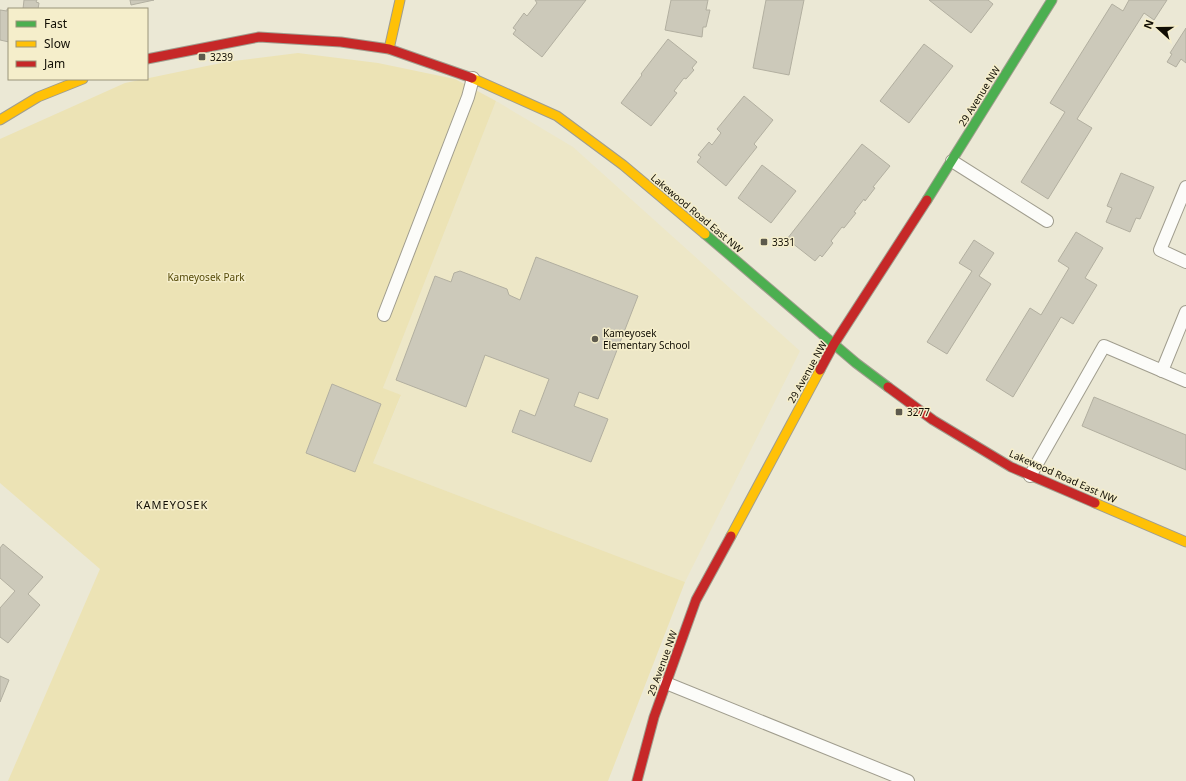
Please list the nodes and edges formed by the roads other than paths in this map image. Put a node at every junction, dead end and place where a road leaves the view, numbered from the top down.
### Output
1 (400, 0) edge
2 (1052, 0) edge
3 (389, 49) junction
4 (148, 59) edge
5 (473, 78) junction
6 (80, 80) edge
7 (0, 120) edge
8 (952, 162) junction
9 (1186, 187) edge
10 (1047, 221) dead end
11 (1186, 262) edge
12 (1186, 312) edge
13 (384, 315) dead end
14 (834, 344) junction
15 (1162, 371) junction
16 (1186, 381) edge
17 (1030, 476) junction
18 (1186, 542) edge
19 (666, 683) junction
20 (901, 780) edge
21 (637, 781) edge

1 - 3 street
2 - 8 street, 29 Avenue NW
3 - 4 street, Lakewood Road East NW
3 - 5 street, Lakewood Road East NW
5 - 13 lane
5 - 14 street, Lakewood Road East NW
6 - 7 street
8 - 10 lane
8 - 14 street, 29 Avenue NW
9 - 11 lane
12 - 15 lane
14 - 17 street, Lakewood Road East NW
14 - 19 street, 29 Avenue NW
15 - 16 lane
15 - 17 lane
17 - 18 street, Lakewood Road East NW
19 - 20 lane
19 - 21 street, 29 Avenue NW

